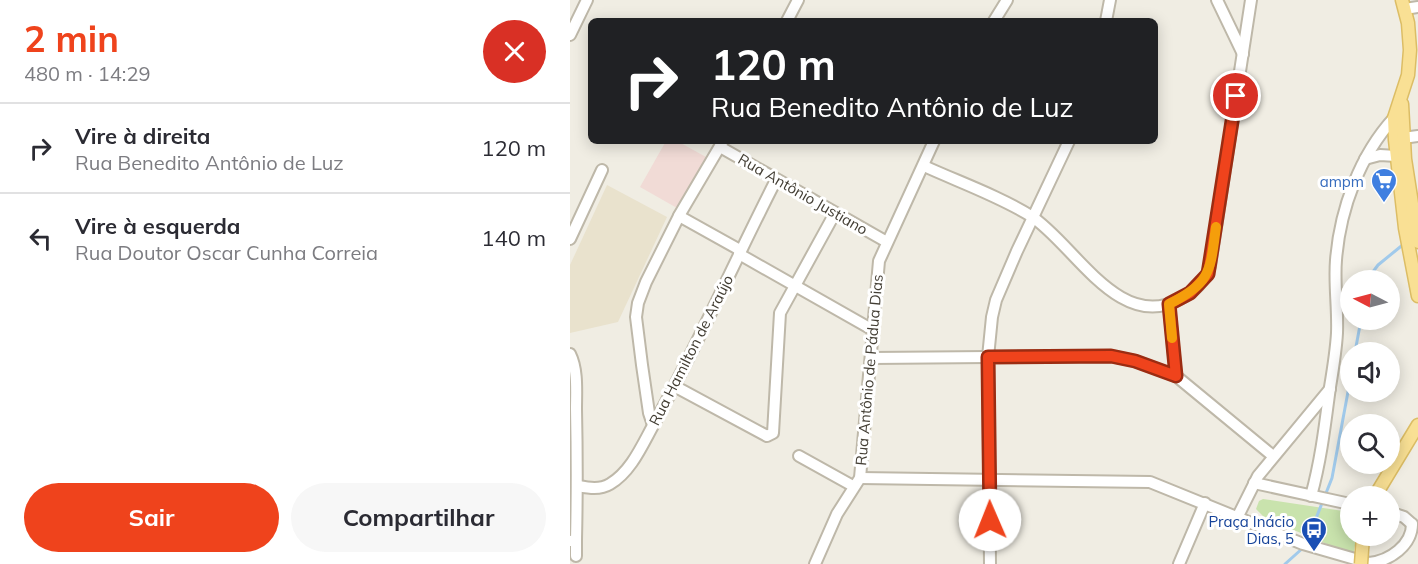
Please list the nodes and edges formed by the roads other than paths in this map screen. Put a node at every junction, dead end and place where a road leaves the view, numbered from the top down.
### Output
1 (587, 0) edge
2 (798, 0) edge
3 (1007, 0) edge
4 (1110, 0) edge
5 (1217, 0) edge
6 (1251, 0) edge
7 (1409, 5) edge
8 (789, 18) edge
9 (996, 18) edge
10 (1107, 18) edge
11 (570, 34) edge
12 (1243, 54) junction
13 (1402, 96) junction
14 (1394, 118) junction
15 (1418, 136) edge
16 (1399, 139) junction
17 (721, 144) edge
18 (933, 144) edge
19 (1068, 144) edge
20 (1396, 156) junction
21 (1365, 159) junction
22 (924, 166) junction
23 (602, 170) dead end
24 (776, 180) junction
25 (835, 213) junction
26 (679, 216) junction
27 (1033, 217) junction
28 (1410, 225) junction
29 (570, 239) edge
30 (887, 242) junction
31 (1413, 245) edge
32 (739, 252) junction
33 (793, 286) junction
34 (1418, 296) edge
35 (1169, 304) junction
36 (873, 330) junction
37 (570, 354) edge
38 (988, 357) junction
39 (872, 358) junction
40 (1176, 376) junction
41 (676, 387) junction
42 (1330, 388) junction
43 (653, 425) junction
44 (1418, 425) edge
45 (799, 456) dead end
46 (1273, 456) junction
47 (989, 480) junction
48 (856, 482) junction
49 (1254, 483) junction
50 (578, 486) junction
51 (1381, 486) edge
52 (1313, 496) junction
53 (1340, 502) edge
54 (1205, 503) junction
55 (1400, 515) edge
56 (1238, 516) junction
57 (1415, 522) edge
58 (573, 540) edge
59 (1362, 546) edge
60 (576, 556) dead end
61 (1361, 563) edge
62 (815, 564) edge
63 (990, 564) edge
64 (1179, 564) edge

1 - 11 street
2 - 8 street
3 - 9 street
4 - 10 street
5 - 12 street
6 - 12 street
7 - 13 main road
12 - 35 street
13 - 14 main road
13 - 16 main road
14 - 16 main road
14 - 21 street
15 - 16 street
16 - 20 main road
16 - 28 main road
17 - 24 street, Rua Antônio Justiano
17 - 26 street
18 - 22 street, Rua Antônio de Pádua Dias
19 - 27 street
20 - 21 street
20 - 28 main road
21 - 42 street
22 - 27 street
22 - 30 street, Rua Antônio de Pádua Dias
23 - 29 street
24 - 25 street, Rua Antônio Justiano
24 - 32 street, Rua Hamilton de Araújo
25 - 30 street, Rua Antônio Justiano
25 - 33 street
26 - 32 street
26 - 43 street
27 - 35 street
27 - 38 street
28 - 31 main road
30 - 36 street, Rua Antônio de Pádua Dias
31 - 34 main road
32 - 33 street
32 - 41 street, Rua Hamilton de Araújo
33 - 36 street
33 - 41 street
35 - 40 street
36 - 39 street, Rua Antônio de Pádua Dias
37 - 50 street
38 - 39 street
38 - 40 street
38 - 47 street
39 - 48 street, Rua Antônio de Pádua Dias
40 - 46 street
41 - 43 street, Rua Hamilton de Araújo
42 - 46 street
42 - 52 street
43 - 50 street, Rua Hamilton de Araújo
44 - 51 main road
45 - 48 street
46 - 49 street
47 - 48 street
47 - 54 street
47 - 63 street
48 - 62 street, Rua Antônio de Pádua Dias
49 - 52 street
49 - 56 street
50 - 58 street
52 - 53 street
54 - 56 street
54 - 64 street
55 - 57 street
56 - 61 street
57 - 61 street
58 - 60 street
59 - 61 main road, bridge

